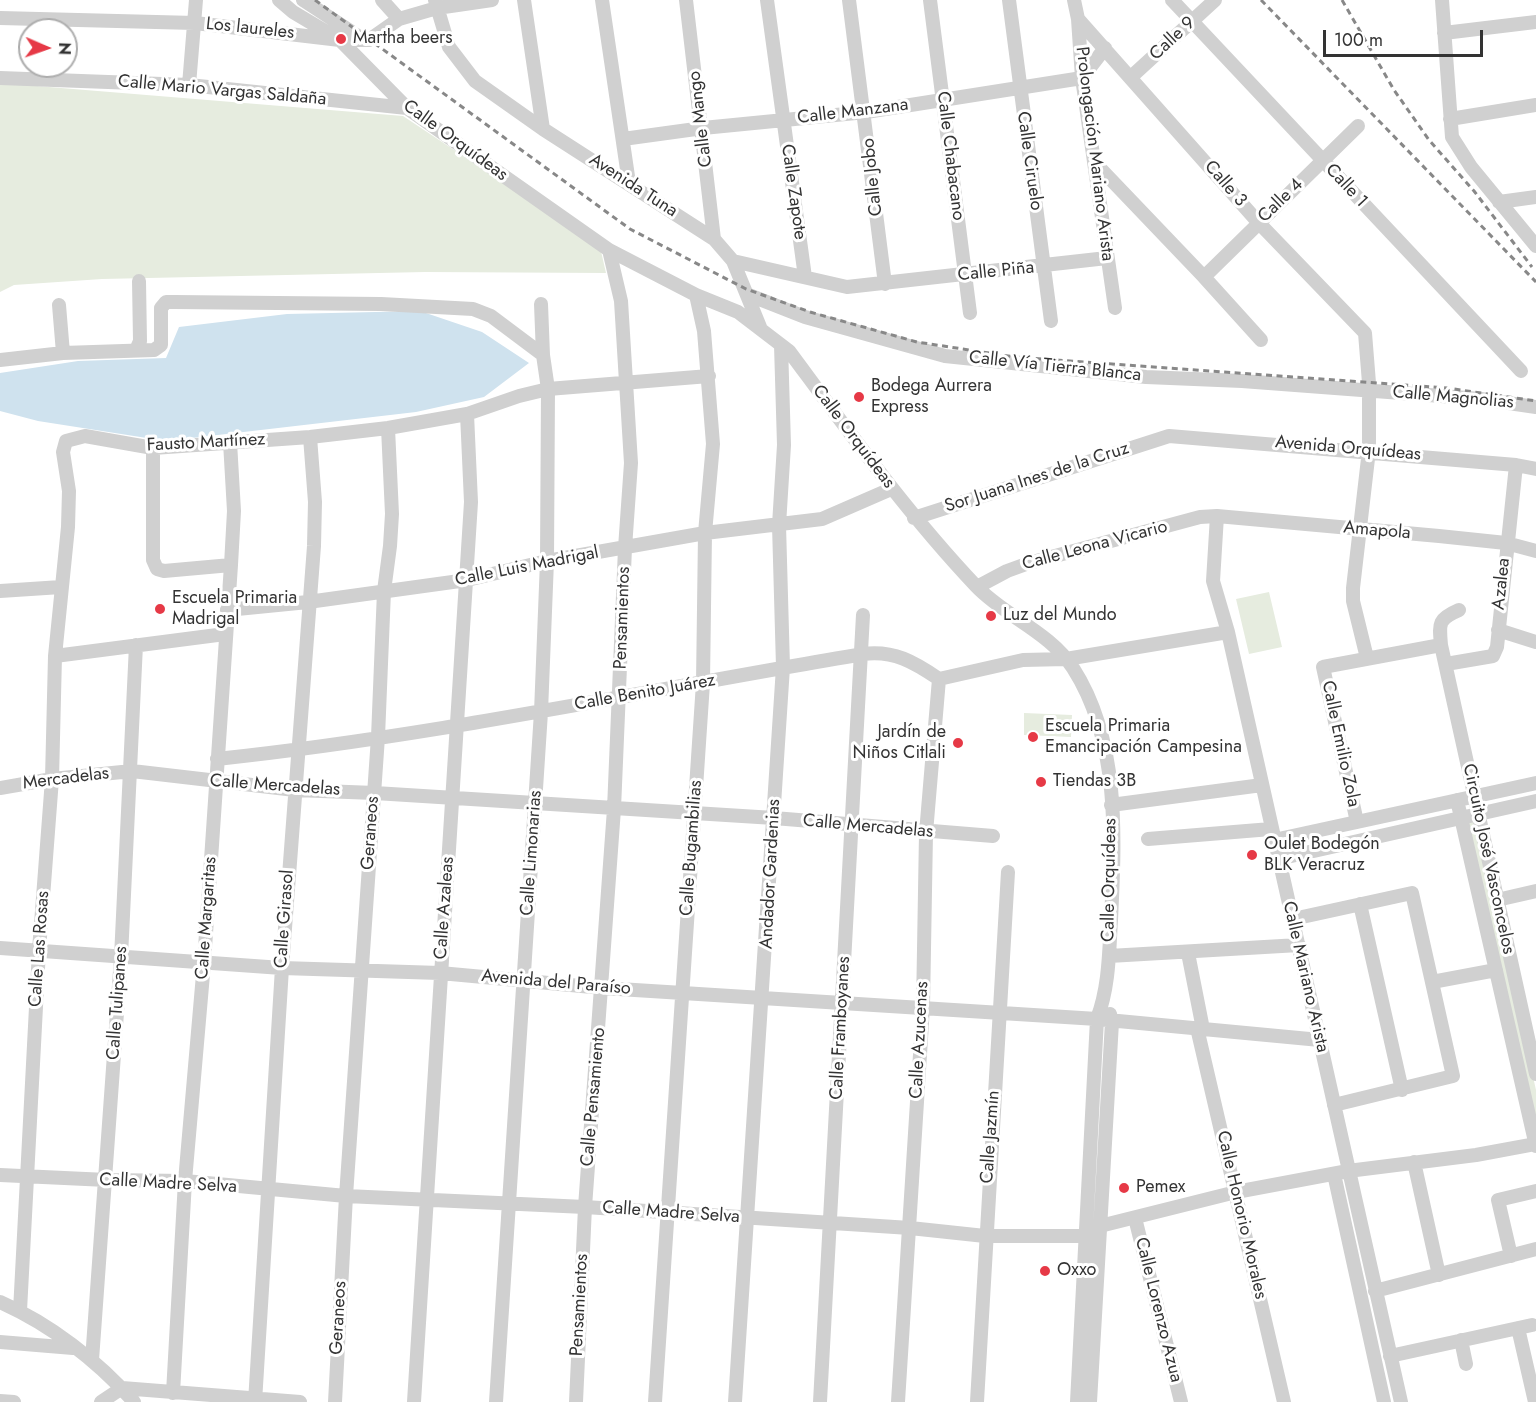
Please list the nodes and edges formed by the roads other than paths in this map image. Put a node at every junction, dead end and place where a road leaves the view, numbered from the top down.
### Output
1 (196, 0) edge
2 (279, 0) edge
3 (303, 0) edge
4 (382, 0) edge
5 (492, 0) edge
6 (524, 0) edge
7 (602, 0) edge
8 (686, 0) edge
9 (767, 0) edge
10 (849, 0) edge
11 (930, 0) edge
12 (1009, 0) edge
13 (1074, 0) edge
14 (1172, 0) edge
15 (1215, 0) edge
16 (1442, 0) edge
17 (436, 4) edge
18 (0, 18) edge
19 (399, 19) junction
20 (1078, 19) junction
21 (1192, 22) junction
22 (1536, 22) edge
23 (195, 23) junction
24 (1444, 33) junction
25 (361, 38) junction
26 (340, 40) junction
27 (1105, 48) junction
28 (1131, 77) junction
29 (0, 78) edge
30 (1082, 78) junction
31 (189, 85) junction
32 (1019, 88) junction
33 (943, 100) junction
34 (1536, 105) edge
35 (407, 108) junction
36 (866, 112) junction
37 (1450, 119) junction
38 (784, 120) junction
39 (1358, 126) dead end
40 (703, 128) junction
41 (543, 129) junction
42 (623, 139) junction
43 (1322, 161) junction
44 (1096, 164) junction
45 (629, 183) junction
46 (1536, 196) edge
47 (1498, 202) junction
48 (1258, 222) junction
49 (714, 239) junction
50 (1536, 246) edge
51 (609, 250) junction
52 (1107, 258) junction
53 (734, 261) junction
54 (1044, 267) junction
55 (965, 275) junction
56 (805, 277) junction
57 (1204, 277) junction
58 (139, 281) dead end
59 (885, 284) junction
60 (696, 295) junction
61 (748, 295) junction
62 (541, 304) dead end
63 (59, 305) dead end
64 (1115, 308) dead end
65 (970, 313) dead end
66 (1051, 321) dead end
67 (760, 327) junction
68 (1261, 340) dead end
69 (781, 345) junction
70 (136, 350) junction
71 (63, 352) junction
72 (543, 355) junction
73 (0, 360) edge
74 (1521, 371) dead end
75 (709, 376) junction
76 (626, 382) junction
77 (548, 389) junction
78 (1369, 391) junction
79 (1536, 406) edge
80 (467, 414) junction
81 (388, 428) junction
82 (310, 437) junction
83 (1160, 438) joint
84 (230, 442) junction
85 (153, 448) junction
86 (1369, 450) junction
87 (1516, 465) junction
88 (1536, 469) edge
89 (891, 489) junction
90 (1217, 516) junction
91 (914, 518) junction
92 (779, 525) junction
93 (1360, 530) junction
94 (705, 533) junction
95 (1506, 543) junction
96 (625, 548) junction
97 (1536, 551) edge
98 (547, 561) junction
99 (231, 565) junction
100 (467, 580) junction
101 (61, 587) junction
102 (977, 587) junction
103 (0, 591) edge
104 (384, 591) junction
105 (308, 603) junction
106 (227, 610) junction
107 (1459, 610) dead end
108 (863, 615) dead end
109 (1498, 630) junction
110 (1228, 632) junction
111 (225, 633) junction
112 (1536, 642) edge
113 (136, 645) junction
114 (1441, 645) junction
115 (863, 654) junction
116 (55, 656) junction
117 (1367, 658) junction
118 (1066, 659) junction
119 (1446, 664) junction
120 (783, 667) junction
121 (939, 678) junction
122 (704, 683) junction
123 (620, 698) junction
124 (540, 712) junction
125 (458, 724) junction
126 (378, 737) junction
127 (298, 750) junction
128 (217, 759) junction
129 (132, 771) junction
130 (52, 779) junction
131 (216, 783) junction
132 (1536, 783) edge
133 (1262, 785) junction
134 (0, 788) edge
135 (295, 790) junction
136 (375, 793) junction
137 (1474, 796) junction
138 (452, 798) junction
139 (1457, 800) junction
140 (1536, 801) edge
141 (536, 805) junction
142 (1111, 805) junction
143 (614, 809) junction
144 (1478, 813) junction
145 (696, 814) junction
146 (1460, 817) junction
147 (774, 818) junction
148 (1357, 822) junction
149 (853, 824) junction
150 (926, 833) junction
151 (1273, 835) junction
152 (993, 836) dead end
153 (1148, 839) dead end
154 (1278, 858) junction
155 (1008, 872) dead end
156 (1536, 891) edge
157 (1497, 900) junction
158 (1360, 904) junction
159 (1293, 919) junction
160 (1299, 945) junction
161 (0, 948) edge
162 (39, 950) junction
163 (1188, 953) junction
164 (1109, 956) junction
165 (121, 957) junction
166 (204, 963) junction
167 (282, 968) junction
168 (361, 969) junction
169 (1496, 970) junction
170 (440, 973) junction
171 (523, 979) junction
172 (1431, 982) junction
173 (603, 988) junction
174 (681, 993) junction
175 (1105, 997) junction
176 (764, 998) junction
177 (843, 1001) junction
178 (923, 1007) junction
179 (1000, 1012) junction
180 (1097, 1018) junction
181 (1112, 1022) junction
182 (1200, 1028) junction
183 (1320, 1040) junction
184 (1536, 1074) edge
185 (1402, 1090) junction
186 (1334, 1105) junction
187 (1536, 1145) edge
188 (1414, 1162) junction
189 (1341, 1173) junction
190 (0, 1174) edge
191 (28, 1176) junction
192 (107, 1180) junction
193 (185, 1181) junction
194 (267, 1190) junction
195 (1536, 1191) edge
196 (1236, 1192) junction
197 (346, 1196) junction
198 (426, 1200) junction
199 (510, 1204) junction
200 (585, 1207) junction
201 (668, 1213) junction
202 (749, 1218) junction
203 (1135, 1218) junction
204 (830, 1224) junction
205 (1100, 1226) junction
206 (910, 1228) junction
207 (985, 1236) junction
208 (1084, 1236) junction
209 (1536, 1249) edge
210 (1511, 1256) junction
211 (1439, 1275) junction
212 (1375, 1291) junction
213 (1081, 1294) junction
214 (1096, 1295) junction
215 (0, 1302) edge
216 (20, 1311) junction
217 (1461, 1340) junction
218 (0, 1342) edge
219 (74, 1348) junction
220 (1390, 1356) junction
221 (92, 1360) junction
222 (1466, 1364) dead end
223 (122, 1388) junction
224 (173, 1393) junction
225 (0, 1401) edge
226 (255, 1401) edge
227 (14, 1402) edge
228 (101, 1402) edge
229 (134, 1402) edge
230 (300, 1402) edge
231 (335, 1402) edge
232 (414, 1402) edge
233 (496, 1402) edge
234 (576, 1402) edge
235 (655, 1402) edge
236 (735, 1402) edge
237 (820, 1402) edge
238 (898, 1402) edge
239 (977, 1402) edge
240 (1077, 1402) edge
241 (1090, 1402) edge
242 (1181, 1402) edge
243 (1284, 1402) edge
244 (1384, 1402) edge
245 (1401, 1402) edge
246 (1535, 1402) edge

1 - 23 street
2 - 26 street
3 - 25 street
4 - 19 street
5 - 17 street, Los laureles
6 - 41 street
7 - 42 street
8 - 40 street, Calle Mango
9 - 38 street, Calle Zapote
10 - 36 street, Calle Jobo
11 - 33 street, Calle Chabacano
12 - 32 street, Calle Ciruelo
13 - 20 street, Prolongación Mariano Arista
14 - 21 street, Calle 1
15 - 21 street, Calle 9
16 - 24 street
17 - 19 street, Los laureles
17 - 41 street, Avenida Tuna
18 - 23 street, Los laureles
19 - 25 street, Los laureles
20 - 27 street, Calle 3
20 - 30 street, Prolongación Mariano Arista
21 - 28 street, Calle 9
21 - 43 street, Calle 1
22 - 24 street
23 - 26 street, Los laureles
23 - 31 street
24 - 37 street
25 - 26 street, Los laureles
26 - 35 street, Calle Orquídeas
27 - 28 street, Calle 3
27 - 30 street
28 - 48 street, Calle 3
29 - 31 street, Calle Mario Vargas Saldaña
30 - 32 street, Calle Manzana
30 - 44 street, Prolongación Mariano Arista
31 - 35 street, Calle Mario Vargas Saldaña
32 - 33 street, Calle Manzana
32 - 54 street, Calle Ciruelo
33 - 36 street, Calle Manzana
33 - 55 street, Calle Chabacano
34 - 37 street
35 - 51 street, Calle Orquídeas
36 - 38 street, Calle Manzana
36 - 59 street, Calle Jobo
37 - 47 street
38 - 40 street, Calle Manzana
38 - 56 street, Calle Zapote
39 - 43 street, Calle 4
40 - 42 street, Calle Manzana
40 - 49 street, Calle Mango
41 - 45 street, Avenida Tuna
42 - 45 street
43 - 48 street, Calle 4
43 - 74 street, Calle 1
44 - 52 street, Prolongación Mariano Arista
44 - 57 street
45 - 49 street, Avenida Tuna
46 - 47 street
47 - 50 street
48 - 57 street, Calle 4
48 - 78 street, Calle 3
49 - 53 street, Avenida Tuna
51 - 60 street, Calle Orquídeas
51 - 76 street, Pensamientos
52 - 54 street, Calle Piña
52 - 64 street, Prolongación Mariano Arista
53 - 56 street
53 - 61 street, Avenida Tuna
54 - 55 street, Calle Piña
54 - 66 street, Calle Ciruelo
55 - 59 street, Calle Piña
55 - 65 street, Calle Chabacano
56 - 59 street
57 - 68 street
58 - 70 street
60 - 67 street, Calle Orquídeas
60 - 75 street, Calle Bugambilias
61 - 67 street, Avenida Tuna
61 - 78 street, Calle Vía Tierra Blanca
62 - 72 street, Calle Limonarias
63 - 71 street
67 - 69 street, Calle Orquídeas
69 - 89 street, Calle Orquídeas
69 - 92 street, Andador Gardenias
70 - 71 street
70 - 72 street
71 - 73 street
72 - 77 street, Calle Limonarias
75 - 76 street
75 - 94 street, Calle Bugambilias
76 - 77 street
76 - 96 street, Pensamientos
77 - 80 street
77 - 98 street, Calle Limonarias
78 - 79 street, Calle Magnolias
78 - 86 street
80 - 81 street
80 - 100 street, Calle Azaleas
81 - 82 street, Fausto Martínez
81 - 104 street, Geraneos
82 - 84 street, Fausto Martínez
82 - 105 street, Calle Girasol
83 - 86 street, Avenida Orquídeas
83 - 91 street, Sor Juana Ines de la Cruz
84 - 85 street, Fausto Martínez
84 - 99 street, Calle Margaritas
85 - 99 street
85 - 101 street, Fausto Martínez
86 - 87 street, Avenida Orquídeas
86 - 93 street
87 - 88 street, Avenida Orquídeas
87 - 95 street, Azalea
89 - 91 street, Calle Orquídeas
89 - 92 street, Calle Luis Madrigal
90 - 93 street, Amapola
90 - 102 street, Calle Leona Vicario
90 - 110 street, Calle Mariano Arista
91 - 102 street, Calle Orquídeas
92 - 94 street, Calle Luis Madrigal
92 - 120 street, Andador Gardenias
93 - 95 street, Amapola
93 - 117 street
94 - 96 street, Calle Luis Madrigal
94 - 122 street, Calle Bugambilias
95 - 97 street, Amapola
95 - 109 street, Azalea
96 - 98 street, Calle Luis Madrigal
96 - 123 street, Pensamientos
98 - 100 street, Calle Luis Madrigal
98 - 124 street, Calle Limonarias
99 - 106 street, Calle Margaritas
100 - 104 street, Calle Luis Madrigal
100 - 125 street, Calle Azaleas
101 - 103 street
101 - 116 street, Calle Las Rosas
102 - 118 street, Calle Orquídeas
104 - 105 street, Calle Luis Madrigal
104 - 126 street, Geraneos
105 - 106 street, Calle Luis Madrigal
105 - 127 street, Calle Girasol
106 - 111 street, Calle Margaritas
107 - 114 street
108 - 115 street, Calle Framboyanes
109 - 112 street
109 - 119 street, Azalea
110 - 118 street
110 - 133 street, Calle Mariano Arista
111 - 113 street
111 - 128 street, Calle Margaritas
113 - 116 street
113 - 129 street, Calle Tulipanes
114 - 117 street
114 - 119 street, Circuito José Vasconcelos
115 - 120 street, Calle Benito Juárez
115 - 121 street, Calle Benito Juárez
115 - 149 street, Calle Framboyanes
116 - 130 street, Calle Las Rosas
117 - 148 street, Calle Emilio Zola
118 - 121 street
118 - 142 street, Calle Orquídeas
119 - 137 street, Circuito José Vasconcelos
120 - 122 street, Calle Benito Juárez
120 - 147 street, Andador Gardenias
121 - 150 street, Calle Azucenas
122 - 123 street, Calle Benito Juárez
122 - 145 street, Calle Bugambilias
123 - 124 street, Calle Benito Juárez
123 - 143 street, Pensamientos
124 - 125 street, Calle Benito Juárez
124 - 141 street, Calle Limonarias
125 - 126 street, Calle Benito Juárez
125 - 138 street, Calle Azaleas
126 - 127 street, Calle Benito Juárez
126 - 136 street, Geraneos
127 - 128 street, Calle Benito Juárez
127 - 135 street, Calle Girasol
128 - 131 street, Calle Margaritas
129 - 130 street, Mercadelas
129 - 131 street, Calle Mercadelas
129 - 165 street, Calle Tulipanes
130 - 134 street, Mercadelas
130 - 162 street, Calle Las Rosas
131 - 135 street, Calle Mercadelas
131 - 166 street, Calle Margaritas
132 - 137 street
133 - 142 street
133 - 151 street, Calle Mariano Arista
135 - 136 street, Calle Mercadelas
135 - 167 street, Calle Girasol
136 - 138 street, Calle Mercadelas
136 - 168 street, Geraneos
137 - 139 street
137 - 144 street, Circuito José Vasconcelos
138 - 141 street, Calle Mercadelas
138 - 170 street, Calle Azaleas
139 - 146 street, Circuito José Vasconcelos
139 - 148 street
140 - 144 street
141 - 143 street, Calle Mercadelas
141 - 171 street, Calle Limonarias
142 - 164 street, Calle Orquídeas
143 - 145 street, Calle Mercadelas
143 - 173 street, Pensamientos
144 - 146 street
144 - 157 street, Circuito José Vasconcelos
145 - 147 street, Calle Mercadelas
145 - 174 street, Calle Bugambilias
146 - 154 street
146 - 169 street, Circuito José Vasconcelos
147 - 149 street, Calle Mercadelas
147 - 176 street, Andador Gardenias
148 - 151 street
149 - 150 street, Calle Mercadelas
149 - 177 street, Calle Framboyanes
150 - 152 street, Calle Mercadelas
150 - 178 street, Calle Azucenas
151 - 153 street
151 - 154 street, Calle Mariano Arista
154 - 159 street, Calle Mariano Arista
155 - 179 street, Calle Jazmín
156 - 157 street
157 - 184 street, Circuito José Vasconcelos
158 - 159 street
158 - 172 street
158 - 185 street
159 - 160 street, Calle Mariano Arista
160 - 163 street
160 - 183 street, Calle Mariano Arista
161 - 162 street, Avenida del Paraíso
162 - 165 street, Avenida del Paraíso
162 - 191 street, Calle Las Rosas
163 - 164 street
163 - 182 street, Calle Honorio Morales
164 - 175 street, Calle Orquídeas
165 - 166 street, Avenida del Paraíso
165 - 192 street, Calle Tulipanes
166 - 167 street, Avenida del Paraíso
166 - 193 street, Calle Margaritas
167 - 168 street, Avenida del Paraíso
167 - 194 street, Calle Girasol
168 - 170 street, Avenida del Paraíso
168 - 197 street, Geraneos
169 - 172 street
169 - 187 street, Circuito José Vasconcelos
170 - 171 street, Avenida del Paraíso
170 - 198 street, Calle Azaleas
171 - 173 street, Avenida del Paraíso
171 - 199 street, Calle Limonarias
172 - 185 street
173 - 174 street, Avenida del Paraíso
173 - 200 street, Calle Pensamiento
174 - 176 street, Avenida del Paraíso
174 - 201 street, Calle Bugambilias
175 - 180 street, Calle Orquídeas
175 - 181 street, Calle Orquídeas
176 - 177 street, Avenida del Paraíso
176 - 202 street, Andador Gardenias
177 - 178 street, Avenida del Paraíso
177 - 204 street, Calle Framboyanes
178 - 179 street, Avenida del Paraíso
178 - 206 street, Calle Azucenas
179 - 180 street, Avenida del Paraíso
179 - 207 street, Calle Jazmín
180 - 181 street, Avenida del Paraíso
180 - 208 street, Calle Orquídeas
181 - 182 street, Avenida del Paraíso
181 - 205 street, Calle Orquídeas
182 - 183 street, Avenida del Paraíso
182 - 196 street, Calle Honorio Morales
183 - 186 street, Calle Mariano Arista
185 - 186 street
186 - 189 street, Calle Mariano Arista
187 - 188 street
188 - 189 street
188 - 211 street
189 - 196 street
189 - 212 street, Calle Mariano Arista
189 - 244 street, Calle Mariano Arista
190 - 191 street, Calle Madre Selva
191 - 192 street, Calle Madre Selva
191 - 216 street, Calle Las Rosas
192 - 193 street, Calle Madre Selva
192 - 221 street, Calle Tulipanes
193 - 194 street, Calle Madre Selva
193 - 224 street, Calle Margaritas
194 - 197 street, Calle Madre Selva
194 - 226 street, Calle Girasol
195 - 210 street
196 - 203 street
196 - 243 street, Calle Honorio Morales
197 - 198 street, Calle Madre Selva
197 - 231 street, Geraneos
198 - 199 street, Calle Madre Selva
198 - 232 street, Calle Azaleas
199 - 200 street, Calle Madre Selva
199 - 233 street, Calle Limonarias
200 - 201 street, Calle Madre Selva
200 - 234 street, Pensamientos
201 - 202 street, Calle Madre Selva
201 - 235 street, Calle Bugambilias
202 - 204 street, Calle Madre Selva
202 - 236 street, Andador Gardenias
203 - 205 street
203 - 242 street, Calle Lorenzo Azua
204 - 206 street, Calle Madre Selva
204 - 237 street, Calle Framboyanes
205 - 208 street
205 - 214 street, Calle Orquídeas
206 - 207 street, Calle Madre Selva
206 - 238 street, Calle Azucenas
207 - 208 street, Calle Madre Selva
207 - 239 street, Calle Jazmín
208 - 213 street, Calle Orquídeas
209 - 210 street
210 - 211 street
211 - 212 street
212 - 220 street, Calle Mariano Arista
213 - 214 street
213 - 240 street, Calle Orquídeas
214 - 241 street, Calle Orquídeas
215 - 216 street
216 - 219 street
217 - 220 street
217 - 222 street
217 - 246 street
218 - 219 street
219 - 221 street
220 - 245 street, Calle Mariano Arista
221 - 223 street
223 - 224 street
223 - 228 street
223 - 229 street
224 - 226 street
225 - 227 street
226 - 230 street

